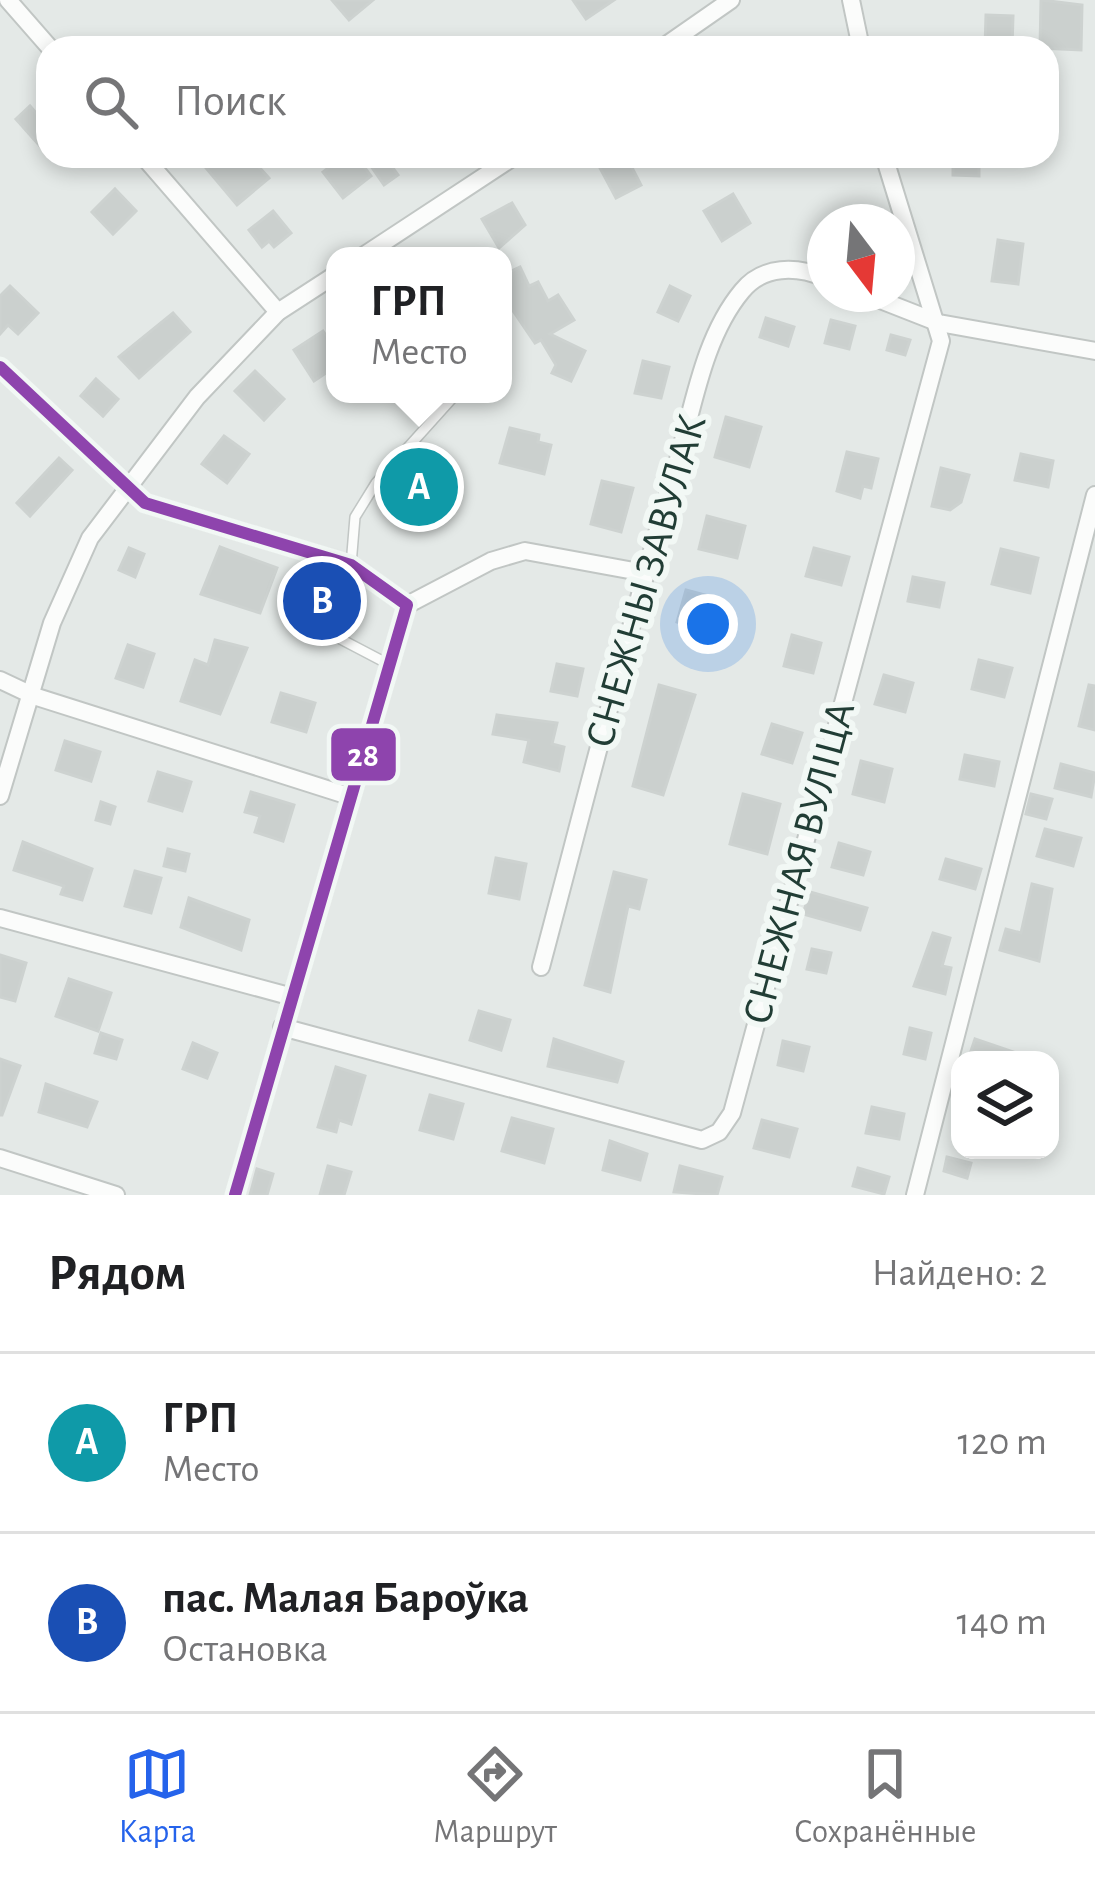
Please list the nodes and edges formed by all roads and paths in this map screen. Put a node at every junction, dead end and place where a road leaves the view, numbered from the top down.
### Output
1 (8, 0) edge
2 (730, 0) edge
3 (850, 0) edge
4 (40, 36) edge
5 (679, 36) edge
6 (858, 36) edge
7 (153, 168) edge
8 (497, 168) edge
9 (887, 168) edge
10 (377, 247) edge
11 (807, 270) edge
12 (326, 280) edge
13 (911, 312) edge
14 (278, 313) junction
15 (939, 323) junction
16 (1095, 351) edge
17 (0, 368) edge
18 (448, 403) edge
19 (130, 486) junction
20 (1095, 495) edge
21 (351, 565) junction
22 (645, 573) junction
23 (407, 605) junction
24 (392, 666) junction
25 (0, 680) edge
26 (34, 696) junction
27 (0, 796) edge
28 (349, 796) junction
29 (0, 919) edge
30 (542, 968) dead end
31 (289, 996) junction
32 (282, 1027) junction
33 (0, 1158) edge
34 (116, 1195) edge
35 (235, 1195) edge
36 (915, 1195) edge

1 - 4 street
2 - 5 street
3 - 6 street
7 - 14 street
8 - 10 street
9 - 15 street
11 - 22 street, СНЕЖНЫ ЗАВУЛАК
12 - 14 street
13 - 15 street
14 - 19 street
15 - 16 street
15 - 32 street, СНЕЖНАЯ ВУЛІЦА
17 - 19 street
18 - 21 lane
19 - 21 street
19 - 26 street
20 - 36 street
21 - 23 street
21 - 24 lane
22 - 23 street
22 - 30 street, СНЕЖНЫ ЗАВУЛАК
23 - 24 street
24 - 28 street
25 - 26 street
26 - 27 street
26 - 28 street
28 - 31 street
29 - 31 street
31 - 32 street
32 - 35 street
33 - 34 street

